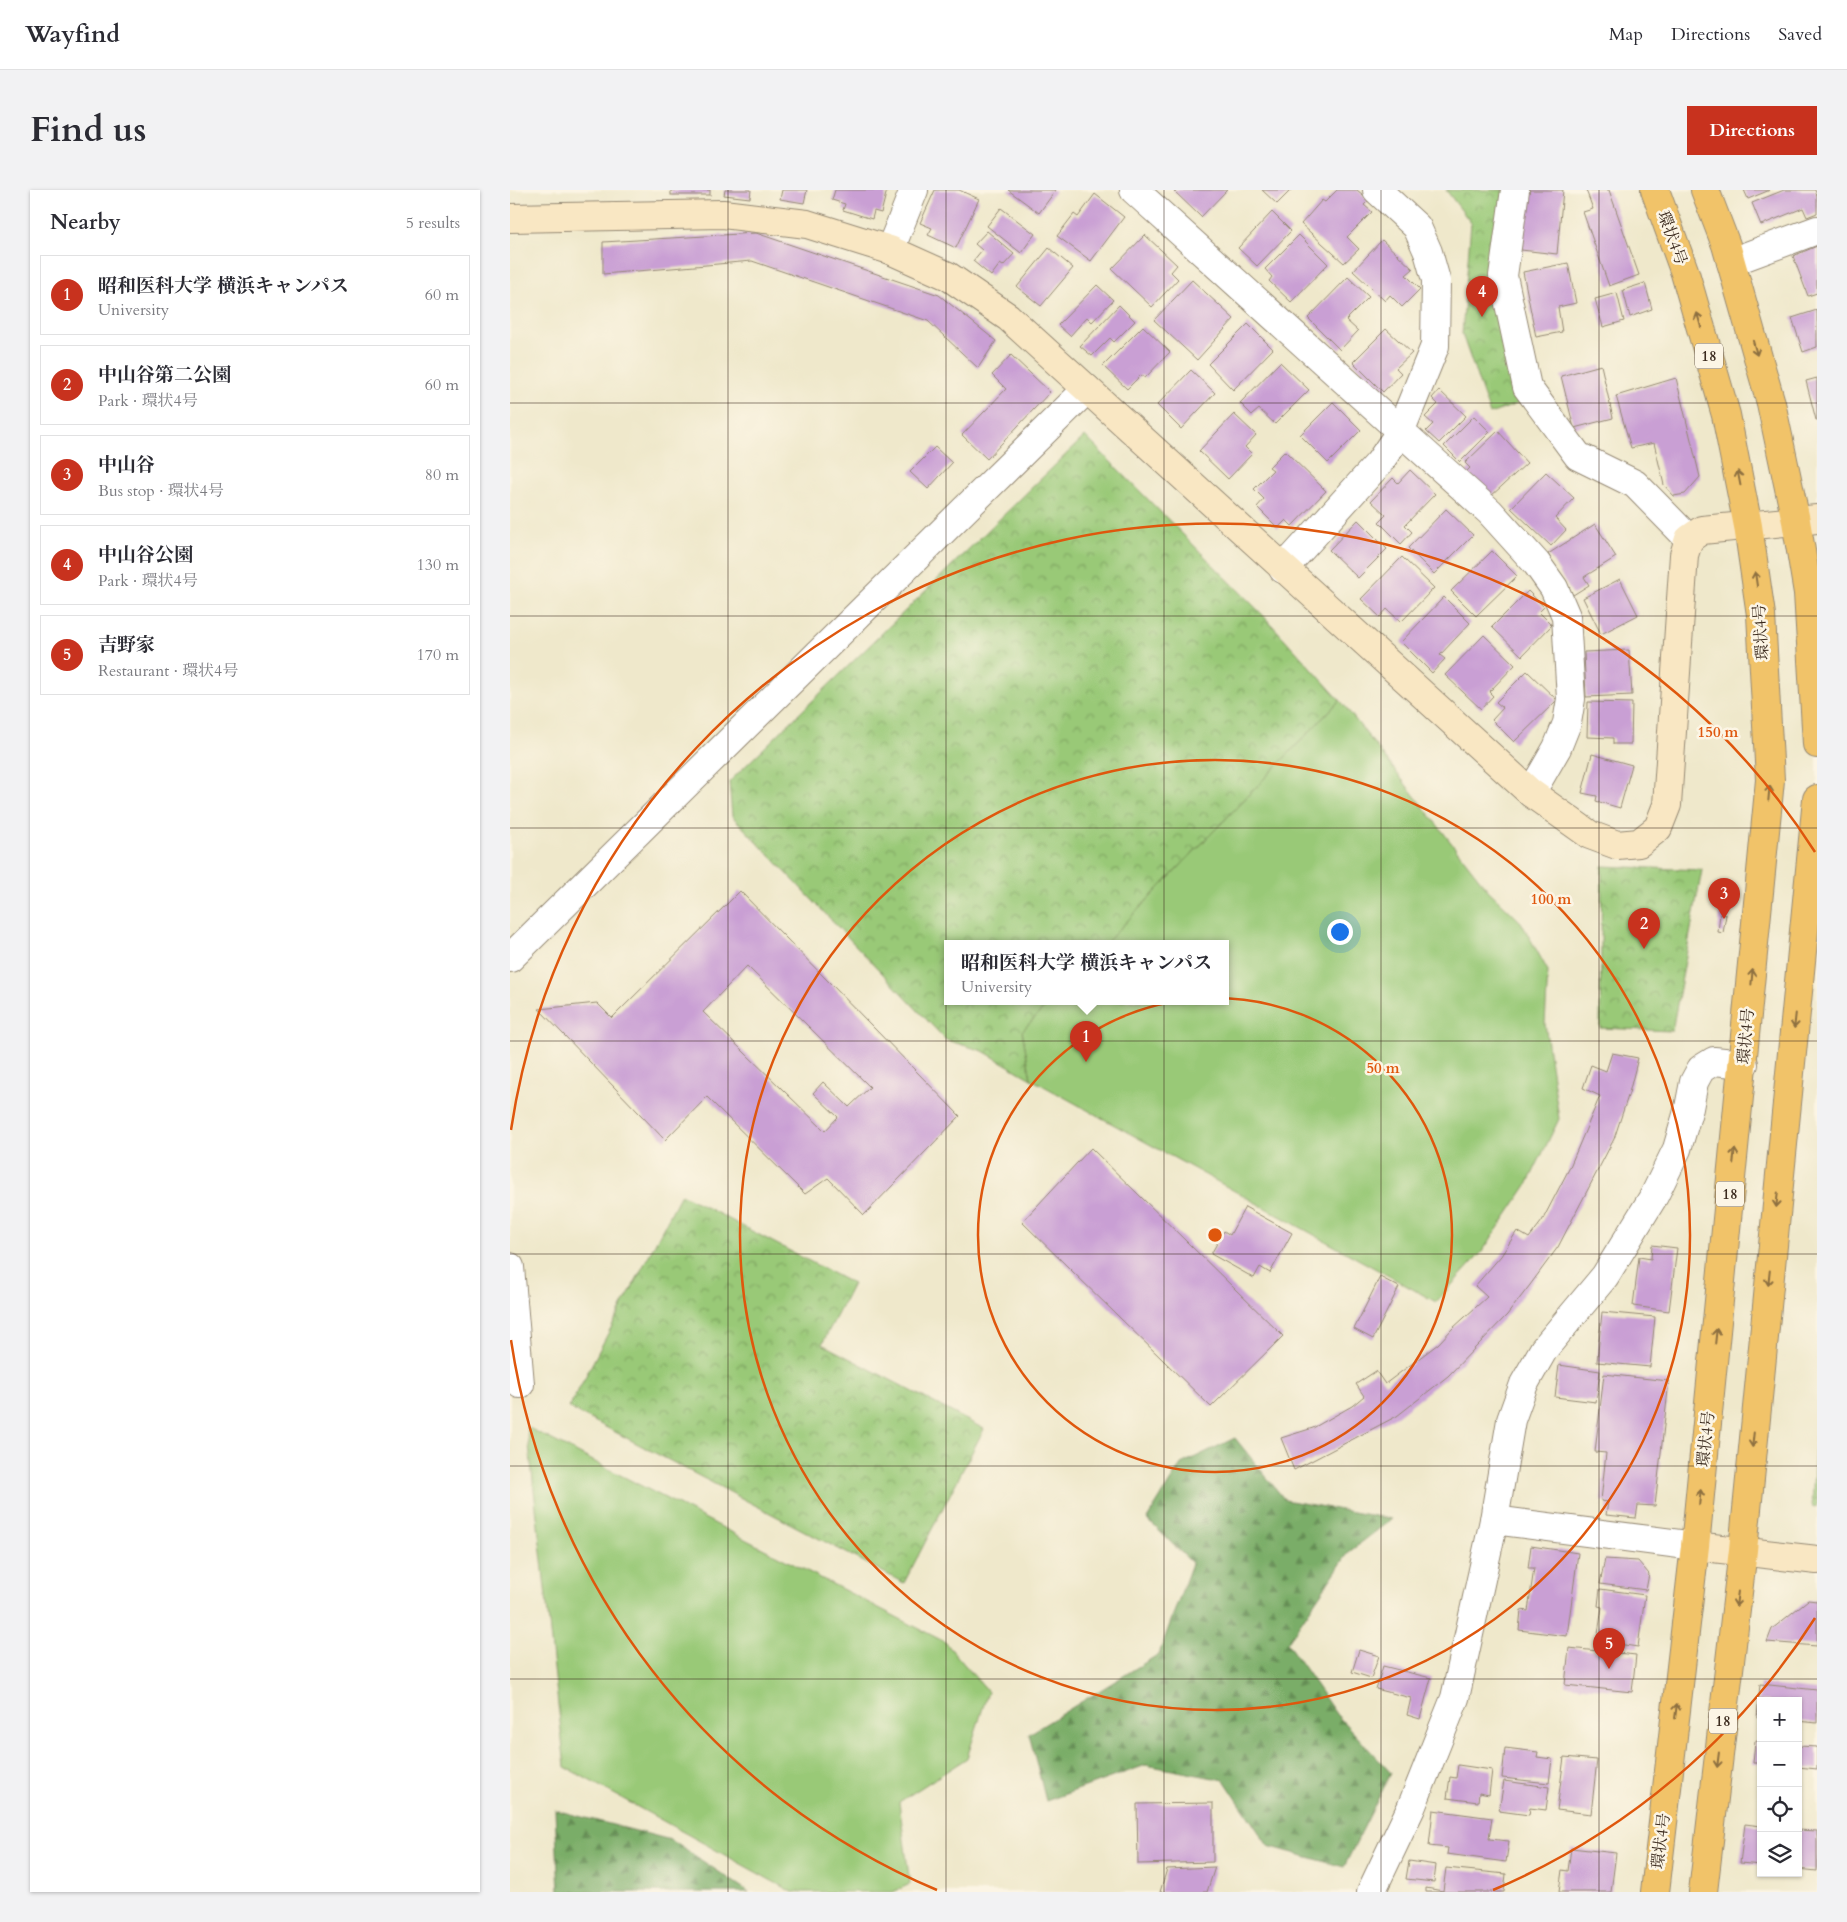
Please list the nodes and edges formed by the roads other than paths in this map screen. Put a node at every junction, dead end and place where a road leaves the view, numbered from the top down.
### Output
1 (914, 190) edge
2 (1134, 190) edge
3 (1377, 190) edge
4 (1515, 190) edge
5 (1655, 190) edge
6 (1706, 190) edge
7 (510, 218) edge
8 (1817, 230) edge
9 (890, 250) junction
10 (1731, 262) junction
11 (1087, 389) junction
12 (1400, 432) junction
13 (1806, 520) edge
14 (1748, 526) junction
15 (1689, 539) junction
16 (1284, 569) junction
17 (1817, 744) edge
18 (1531, 793) junction
19 (1817, 799) edge
20 (510, 958) edge
21 (1744, 1064) junction
22 (510, 1267) edge
23 (520, 1384) dead end
24 (1494, 1520) junction
25 (1695, 1546) junction
26 (1742, 1550) junction
27 (1817, 1560) edge
28 (1371, 1892) edge
29 (1655, 1892) edge
30 (1703, 1892) edge

1 - 9 street
2 - 12 street
3 - 12 street
4 - 15 street
14 -> 5 main road, 環状4号 / 18
6 - 10 main road
7 - 9 street
8 - 10 street
9 - 11 street
10 -> 13 main road
11 - 16 street
11 - 20 street
12 - 16 street
12 - 18 street
13 - 14 street
13 - 17 main road
14 - 15 street
21 -> 14 main road, 環状4号 / 18
15 - 18 street
16 - 18 street
19 -> 26 main road, 18
21 - 24 street
25 -> 21 main road, 環状4号 / 18
22 - 23 street
24 - 25 street
24 - 28 street
25 - 26 street
29 -> 25 main road, 環状4号 / 18
26 - 27 street
26 -> 30 main road, 18

